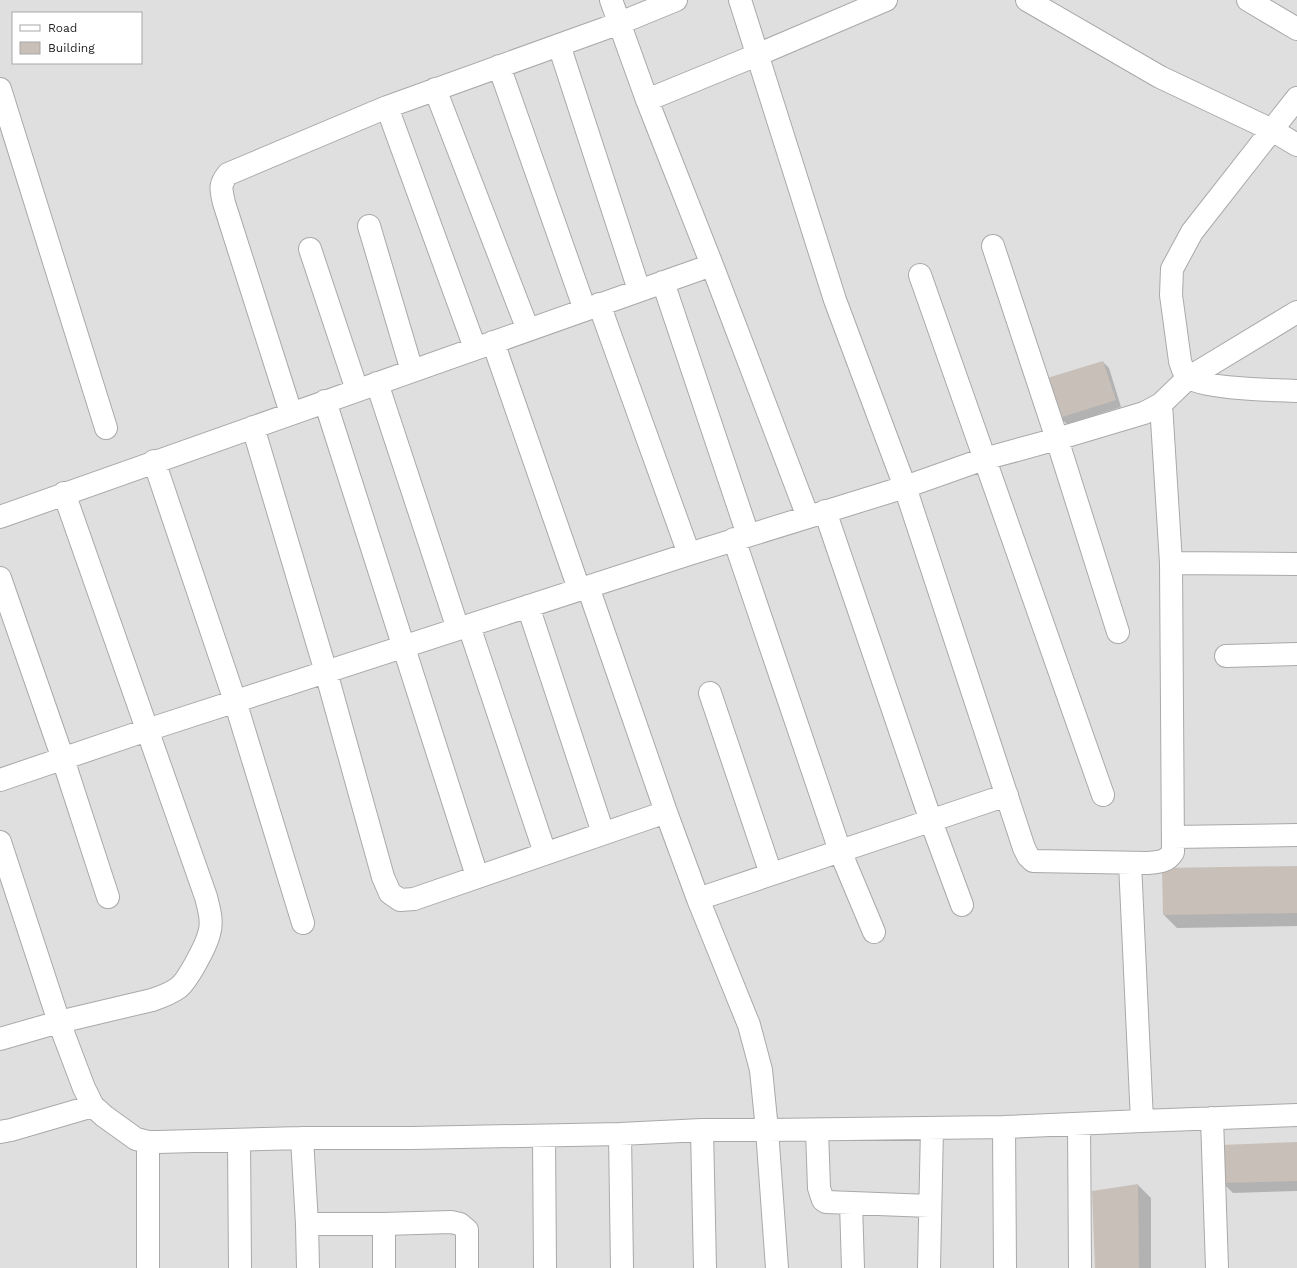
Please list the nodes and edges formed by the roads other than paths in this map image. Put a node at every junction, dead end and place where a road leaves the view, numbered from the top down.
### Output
1 (611, 0) edge
2 (676, 0) edge
3 (740, 0) edge
4 (886, 0) edge
5 (1027, 0) edge
6 (1248, 0) edge
7 (620, 23) junction
8 (1297, 29) edge
9 (559, 45) junction
10 (757, 55) junction
11 (499, 66) junction
12 (0, 89) edge
13 (435, 89) junction
14 (1297, 98) edge
15 (647, 100) junction
16 (387, 107) junction
17 (1272, 130) junction
18 (1297, 145) edge
19 (369, 226) dead end
20 (993, 246) dead end
21 (310, 249) dead end
22 (712, 265) junction
23 (920, 275) dead end
24 (663, 282) junction
25 (639, 290) junction
26 (592, 307) junction
27 (1297, 312) edge
28 (528, 330) junction
29 (484, 345) junction
30 (412, 370) junction
31 (1188, 378) junction
32 (367, 386) junction
33 (1297, 391) edge
34 (325, 402) junction
35 (1161, 404) junction
36 (291, 413) junction
37 (253, 427) junction
38 (106, 428) dead end
39 (1057, 439) junction
40 (984, 459) junction
41 (154, 462) junction
42 (905, 487) junction
43 (64, 493) junction
44 (816, 514) junction
45 (0, 517) edge
46 (741, 537) junction
47 (689, 554) junction
48 (1171, 563) junction
49 (1297, 564) edge
50 (0, 578) edge
51 (584, 588) junction
52 (528, 606) junction
53 (464, 627) junction
54 (1118, 632) dead end
55 (403, 647) junction
56 (1297, 654) edge
57 (1226, 656) dead end
58 (326, 672) junction
59 (710, 693) dead end
60 (234, 702) junction
61 (147, 730) junction
62 (63, 759) junction
63 (0, 780) edge
64 (1007, 795) junction
65 (1103, 795) dead end
66 (666, 812) junction
67 (931, 821) junction
68 (603, 833) junction
69 (1297, 835) edge
70 (1173, 837) junction
71 (0, 842) edge
72 (840, 851) junction
73 (545, 853) junction
74 (1130, 863) junction
75 (771, 874) junction
76 (477, 876) junction
77 (108, 897) dead end
78 (698, 899) junction
79 (962, 905) dead end
80 (303, 923) dead end
81 (874, 932) dead end
82 (59, 1022) junction
83 (0, 1039) edge
84 (93, 1106) junction
85 (1297, 1115) edge
86 (1212, 1118) junction
87 (1142, 1121) junction
88 (1079, 1124) junction
89 (1004, 1127) junction
90 (932, 1128) junction
91 (702, 1130) junction
92 (767, 1130) junction
93 (817, 1130) junction
94 (0, 1132) edge
95 (620, 1134) junction
96 (544, 1136) junction
97 (302, 1138) junction
98 (239, 1140) junction
99 (148, 1142) junction
100 (851, 1203) junction
101 (930, 1206) junction
102 (307, 1224) junction
103 (384, 1224) junction
104 (148, 1268) edge
105 (240, 1268) edge
106 (308, 1268) edge
107 (384, 1268) edge
108 (467, 1268) edge
109 (545, 1268) edge
110 (622, 1268) edge
111 (705, 1268) edge
112 (777, 1268) edge
113 (854, 1268) edge
114 (929, 1268) edge
115 (1005, 1268) edge
116 (1080, 1268) edge
117 (1217, 1268) edge

1 - 7 street
2 - 7 street
3 - 10 street
4 - 10 street
5 - 17 street
6 - 8 street
7 - 9 street
7 - 15 street
9 - 11 street
9 - 25 street
10 - 15 street
10 - 42 street
11 - 13 street
11 - 26 street
12 - 38 street
13 - 16 street
13 - 28 street
14 - 17 street
15 - 22 street
16 - 29 street
16 - 36 street
17 - 18 street
17 - 31 street
19 - 30 street
20 - 39 street
21 - 32 street
22 - 24 street
22 - 44 street
23 - 40 street
24 - 25 street
24 - 46 street
25 - 26 street
26 - 28 street
26 - 47 street
27 - 31 street
28 - 29 street
29 - 30 street
29 - 51 street
30 - 32 street
31 - 33 street
31 - 35 street
32 - 34 street
32 - 53 street
34 - 36 street
34 - 55 street
35 - 39 street
35 - 48 street
36 - 37 street
37 - 41 street
37 - 58 street
39 - 40 street
39 - 54 street
40 - 42 street
40 - 65 street
41 - 43 street
41 - 60 street
42 - 44 street
42 - 64 street
43 - 45 street
43 - 61 street
44 - 46 street
44 - 67 street
46 - 47 street
46 - 72 street
47 - 51 street
48 - 49 street
48 - 70 street
50 - 62 street
51 - 52 street
51 - 66 street
52 - 53 street
52 - 68 street
53 - 55 street
53 - 73 street
55 - 58 street
55 - 76 street
56 - 57 street
58 - 60 street
58 - 76 street
59 - 75 street
60 - 61 street
60 - 80 street
61 - 62 street
61 - 82 street
62 - 63 street
62 - 77 street
64 - 67 street
64 - 74 street
66 - 68 street
66 - 78 street
67 - 72 street
67 - 79 street
68 - 73 street
69 - 70 street
70 - 74 street
71 - 82 street
72 - 75 street
72 - 81 street
73 - 76 street
74 - 87 street
75 - 78 street
78 - 92 street
82 - 83 street
82 - 84 street
84 - 94 street
84 - 99 street
85 - 86 street
86 - 87 street
86 - 117 street
87 - 88 street
88 - 89 street
88 - 116 street
89 - 90 street
89 - 115 street
90 - 93 street
90 - 101 street
91 - 92 street
91 - 95 street
91 - 111 street
92 - 93 street
92 - 112 street
93 - 100 street
95 - 96 street
95 - 110 street
96 - 97 street
96 - 109 street
97 - 98 street
97 - 102 street
98 - 99 street
98 - 105 street
99 - 104 street
100 - 101 street
100 - 113 street
101 - 114 street
102 - 103 street
102 - 106 street
103 - 107 street
103 - 108 street

